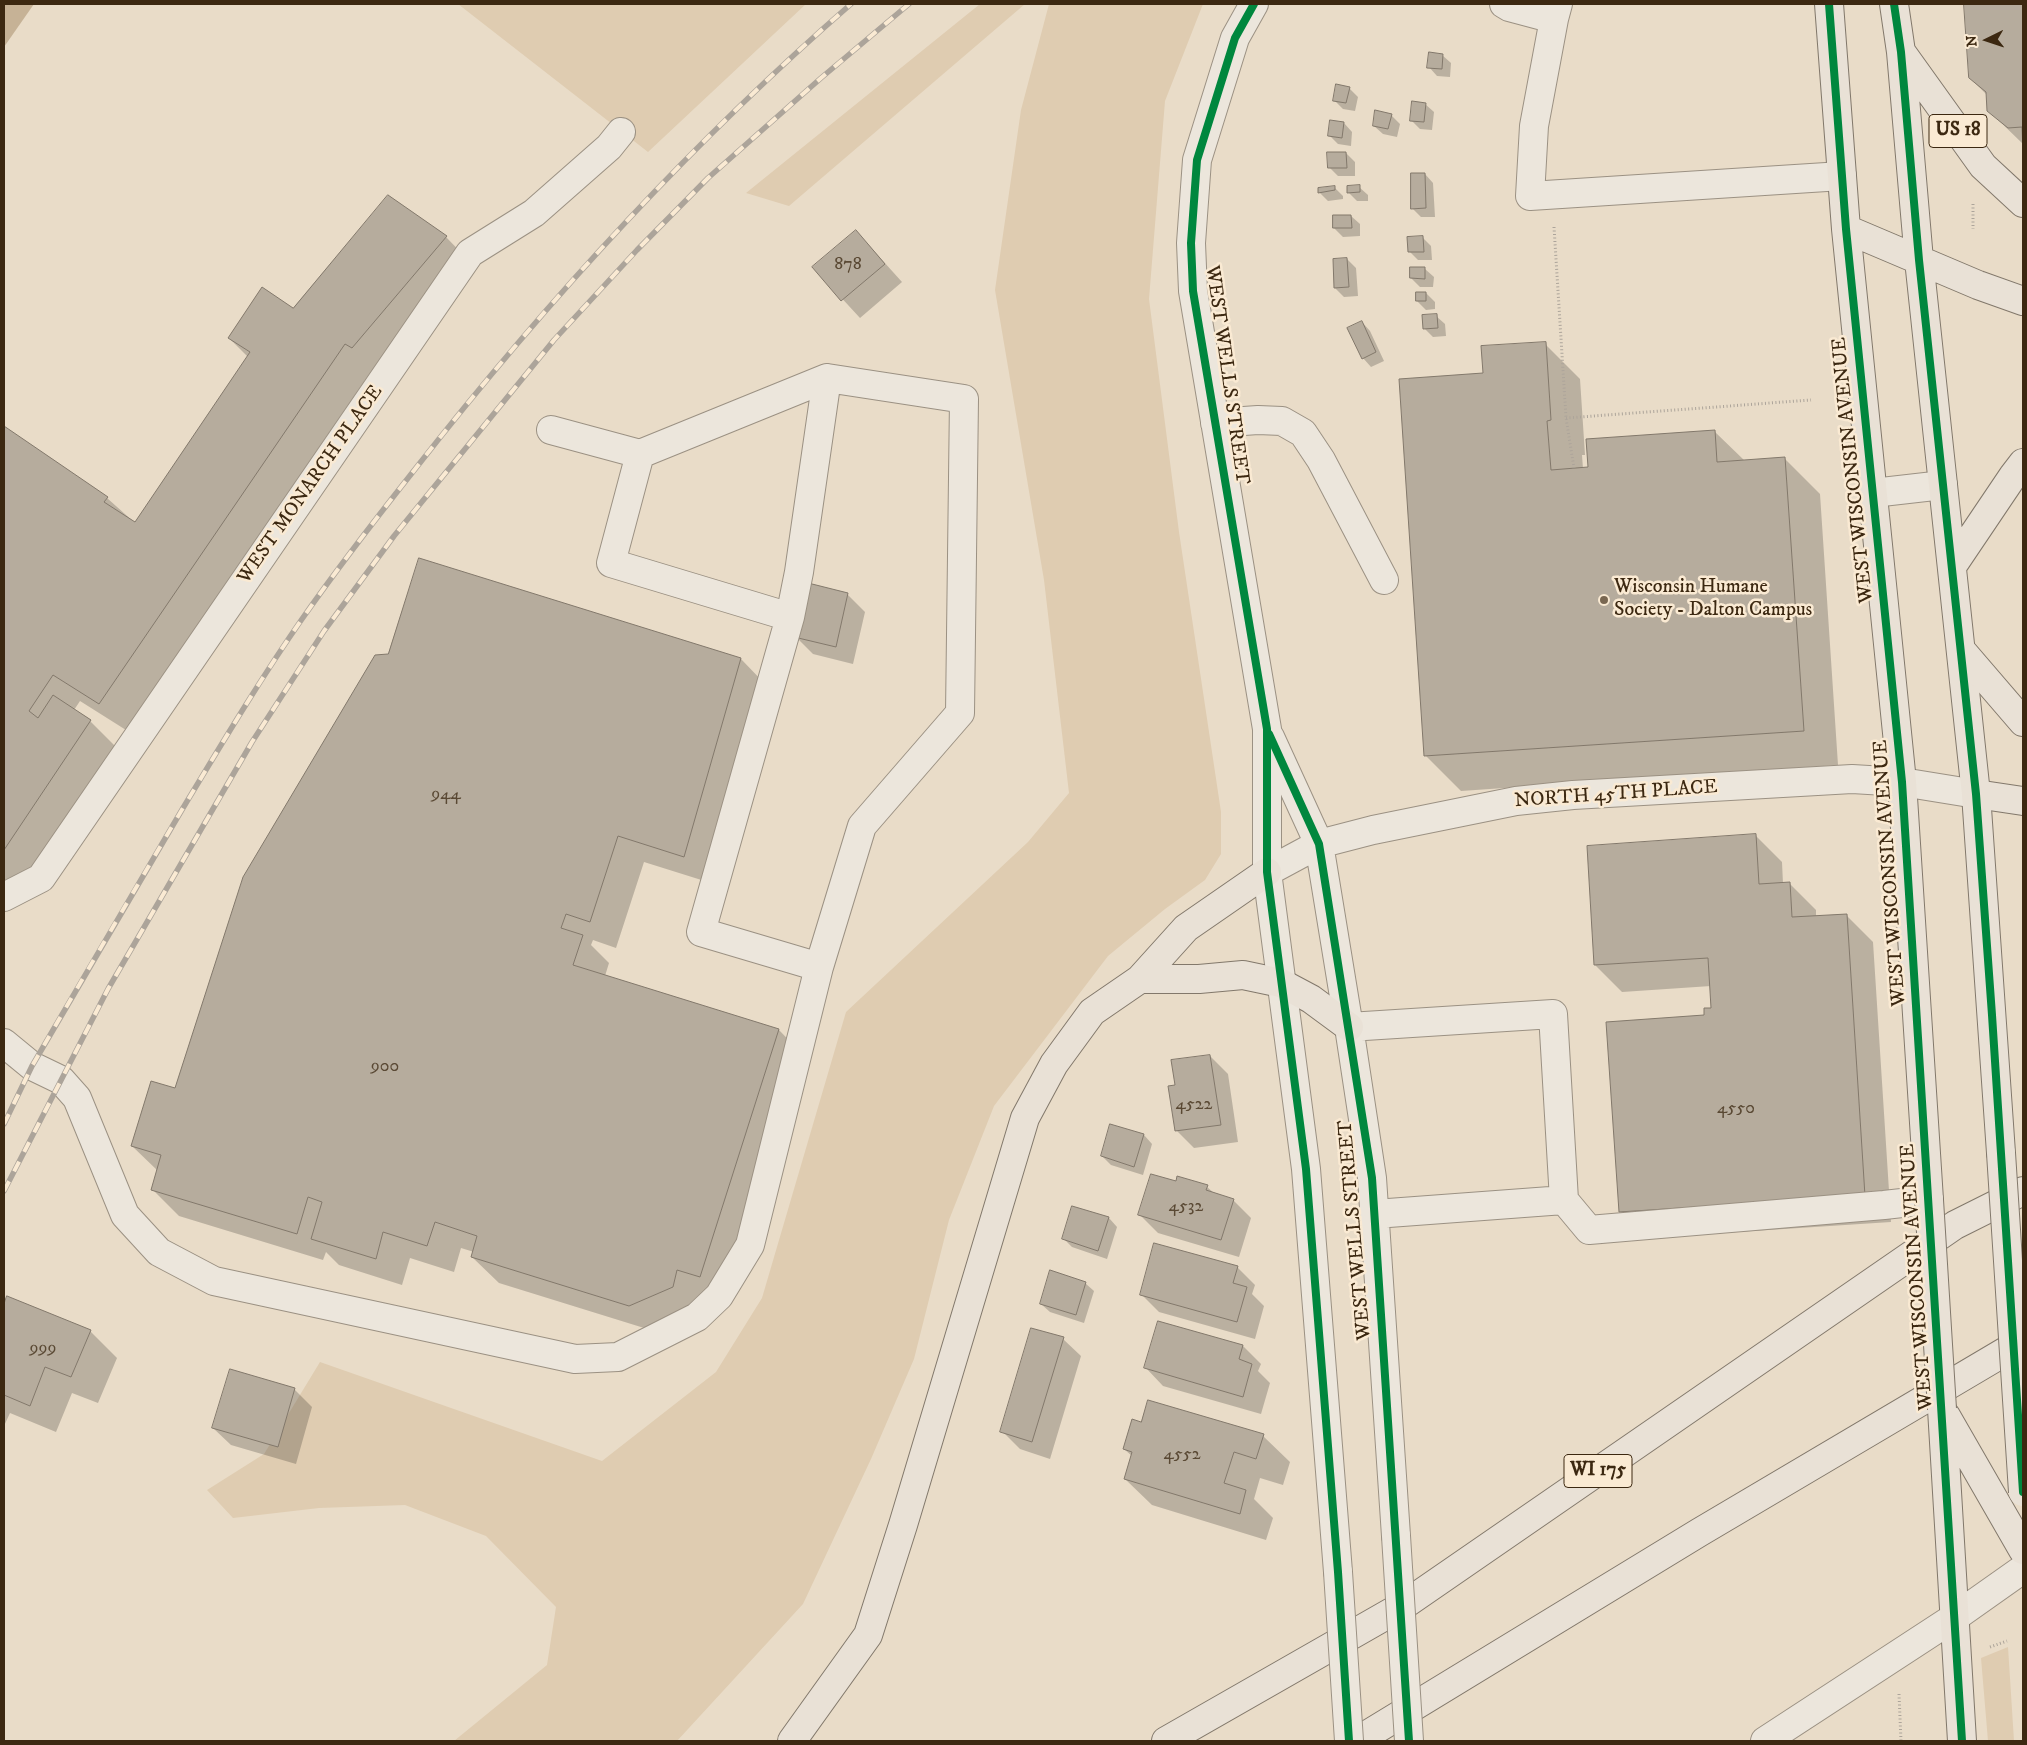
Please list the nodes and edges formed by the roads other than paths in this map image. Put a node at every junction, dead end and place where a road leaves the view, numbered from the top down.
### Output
1 (1254, 4) edge
2 (1504, 4) edge
3 (1829, 4) edge
4 (1894, 4) edge
5 (1556, 11) edge
6 (1902, 52) junction
7 (621, 132) dead end
8 (1842, 176) junction
9 (2023, 203) edge
10 (1846, 229) junction
11 (1919, 260) junction
12 (2023, 301) edge
13 (827, 378) junction
14 (1215, 423) junction
15 (551, 430) dead end
16 (640, 454) junction
17 (2023, 463) edge
18 (1943, 485) junction
19 (1873, 493) junction
20 (1953, 565) junction
21 (1384, 580) dead end
22 (790, 617) junction
23 (1960, 650) junction
24 (2023, 722) edge
25 (1267, 729) junction
26 (1902, 782) junction
27 (1976, 794) junction
28 (2023, 801) edge
29 (1320, 844) junction
30 (1267, 872) junction
31 (4, 897) edge
32 (819, 967) junction
33 (1140, 979) junction
34 (1281, 983) junction
35 (1350, 1027) junction
36 (4, 1043) edge
37 (2023, 1191) edge
38 (1564, 1200) junction
39 (1929, 1200) junction
40 (1375, 1214) junction
41 (2023, 1340) edge
42 (1942, 1409) junction
43 (2023, 1492) edge
44 (2023, 1550) edge
45 (2023, 1569) edge
46 (1955, 1617) junction
47 (792, 1741) edge
48 (1166, 1741) edge
49 (1349, 1741) edge
50 (1357, 1741) edge
51 (1409, 1741) edge
52 (1766, 1741) edge
53 (1962, 1741) edge

1 - 14 street, WEST WELLS STREET
2 - 5 street
3 - 8 main road, WEST WISCONSIN AVENUE
4 - 6 main road
5 - 8 street
6 - 9 main road, US 18
6 - 11 main road
7 - 31 street, WEST MONARCH PLACE
8 - 10 main road, WEST WISCONSIN AVENUE
10 - 11 main road
10 - 19 main road, WEST WISCONSIN AVENUE
11 - 12 main road
11 - 18 main road
13 - 16 street
13 - 22 street
13 - 32 street
14 - 21 street
14 - 25 street, WEST WELLS STREET
15 - 16 street
16 - 22 street
17 - 20 main road
18 - 19 street
18 - 20 main road
19 - 26 main road, WEST WISCONSIN AVENUE
20 - 23 main road
22 - 32 street
23 - 24 main road
23 - 27 main road
25 - 29 street, WEST WELLS STREET
25 - 30 street, WEST WELLS STREET
26 - 27 street, NORTH 45TH PLACE
26 - 29 street, NORTH 45TH PLACE
26 - 39 main road, WEST WISCONSIN AVENUE
27 - 28 main road
27 - 43 main road, bridge
29 - 30 street, NORTH 45TH PLACE
29 - 35 street, WEST WELLS STREET
30 - 33 main road
30 - 34 street, WEST WELLS STREET
32 - 36 street
33 - 34 main road
33 - 47 main road
34 - 35 main road
34 - 49 street, WEST WELLS STREET, bridge
35 - 38 street
35 - 40 street, WEST WELLS STREET
37 - 48 main road, WI 175
38 - 39 street
38 - 40 street
39 - 42 main road, WEST WISCONSIN AVENUE, bridge
40 - 51 street, WEST WELLS STREET, bridge
41 - 50 main road
42 - 44 main road
42 - 46 main road, WEST WISCONSIN AVENUE
45 - 46 street
46 - 52 street
46 - 53 main road, WEST WISCONSIN AVENUE

